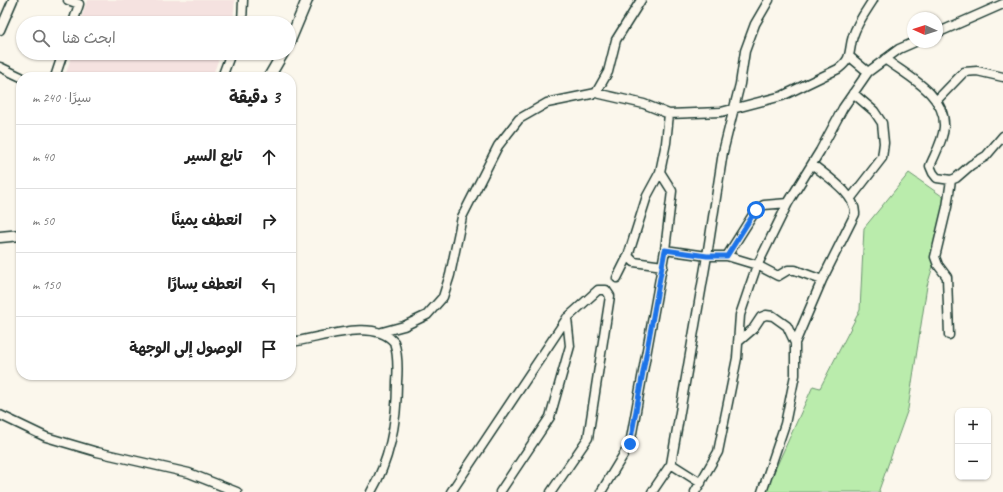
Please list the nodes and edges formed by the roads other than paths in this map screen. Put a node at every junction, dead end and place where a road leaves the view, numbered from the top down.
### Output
1 (13, 0) edge
2 (68, 0) edge
3 (243, 0) edge
4 (307, 0) edge
5 (641, 0) edge
6 (873, 0) edge
7 (767, 1) edge
8 (1003, 4) edge
9 (75, 16) edge
10 (242, 16) edge
11 (296, 26) edge
12 (0, 30) edge
13 (943, 30) edge
14 (907, 46) edge
15 (850, 57) junction
16 (885, 59) junction
17 (61, 60) edge
18 (228, 60) edge
19 (279, 60) edge
20 (0, 67) edge
21 (57, 72) edge
22 (224, 72) edge
23 (272, 72) edge
24 (868, 72) junction
25 (16, 75) edge
26 (1003, 77) edge
27 (596, 93) junction
28 (853, 93) junction
29 (936, 100) junction
30 (734, 108) junction
31 (669, 114) junction
32 (1003, 136) edge
33 (812, 164) junction
34 (660, 172) junction
35 (950, 180) junction
36 (851, 198) junction
37 (788, 203) junction
38 (16, 235) edge
39 (0, 237) edge
40 (665, 250) junction
41 (628, 256) junction
42 (707, 256) junction
43 (727, 256) junction
44 (757, 265) junction
45 (662, 266) junction
46 (617, 278) dead end
47 (822, 280) junction
48 (567, 318) junction
49 (382, 332) junction
50 (949, 335) dead end
51 (296, 341) edge
52 (738, 342) junction
53 (796, 343) junction
54 (0, 415) edge
55 (671, 464) junction
56 (701, 482) junction
57 (237, 492) edge
58 (371, 492) edge
59 (451, 492) edge
60 (500, 492) edge
61 (551, 492) edge
62 (600, 492) edge
63 (652, 492) edge
64 (695, 492) edge
65 (762, 492) edge

1 - 12 street
2 - 9 street
3 - 10 street
4 - 11 main road
5 - 27 street
6 - 15 street
7 - 30 street
8 - 13 street
14 - 16 street
15 - 24 street
15 - 30 street
16 - 24 street
16 - 29 street
17 - 21 street
18 - 22 street
19 - 23 main road
20 - 25 street
24 - 28 street
26 - 29 street
27 - 31 street
27 - 49 street
28 - 33 street
28 - 36 street
29 - 35 street
30 - 31 street
30 - 42 street
31 - 34 street
32 - 35 street
33 - 36 street
33 - 37 street
34 - 40 street
34 - 41 street
35 - 50 street
36 - 47 street
37 - 43 street
37 - 44 street
38 - 39 main road
40 - 42 street
40 - 45 street
41 - 45 street
41 - 46 street
42 - 43 street
42 - 55 street
43 - 44 street
44 - 47 street
44 - 52 street
45 - 62 street
47 - 53 street
48 - 59 street
48 - 60 street
48 - 61 street
49 - 51 street
49 - 58 street
52 - 53 street
52 - 56 street
53 - 65 street
54 - 57 street
55 - 56 street
55 - 63 street
56 - 64 street

